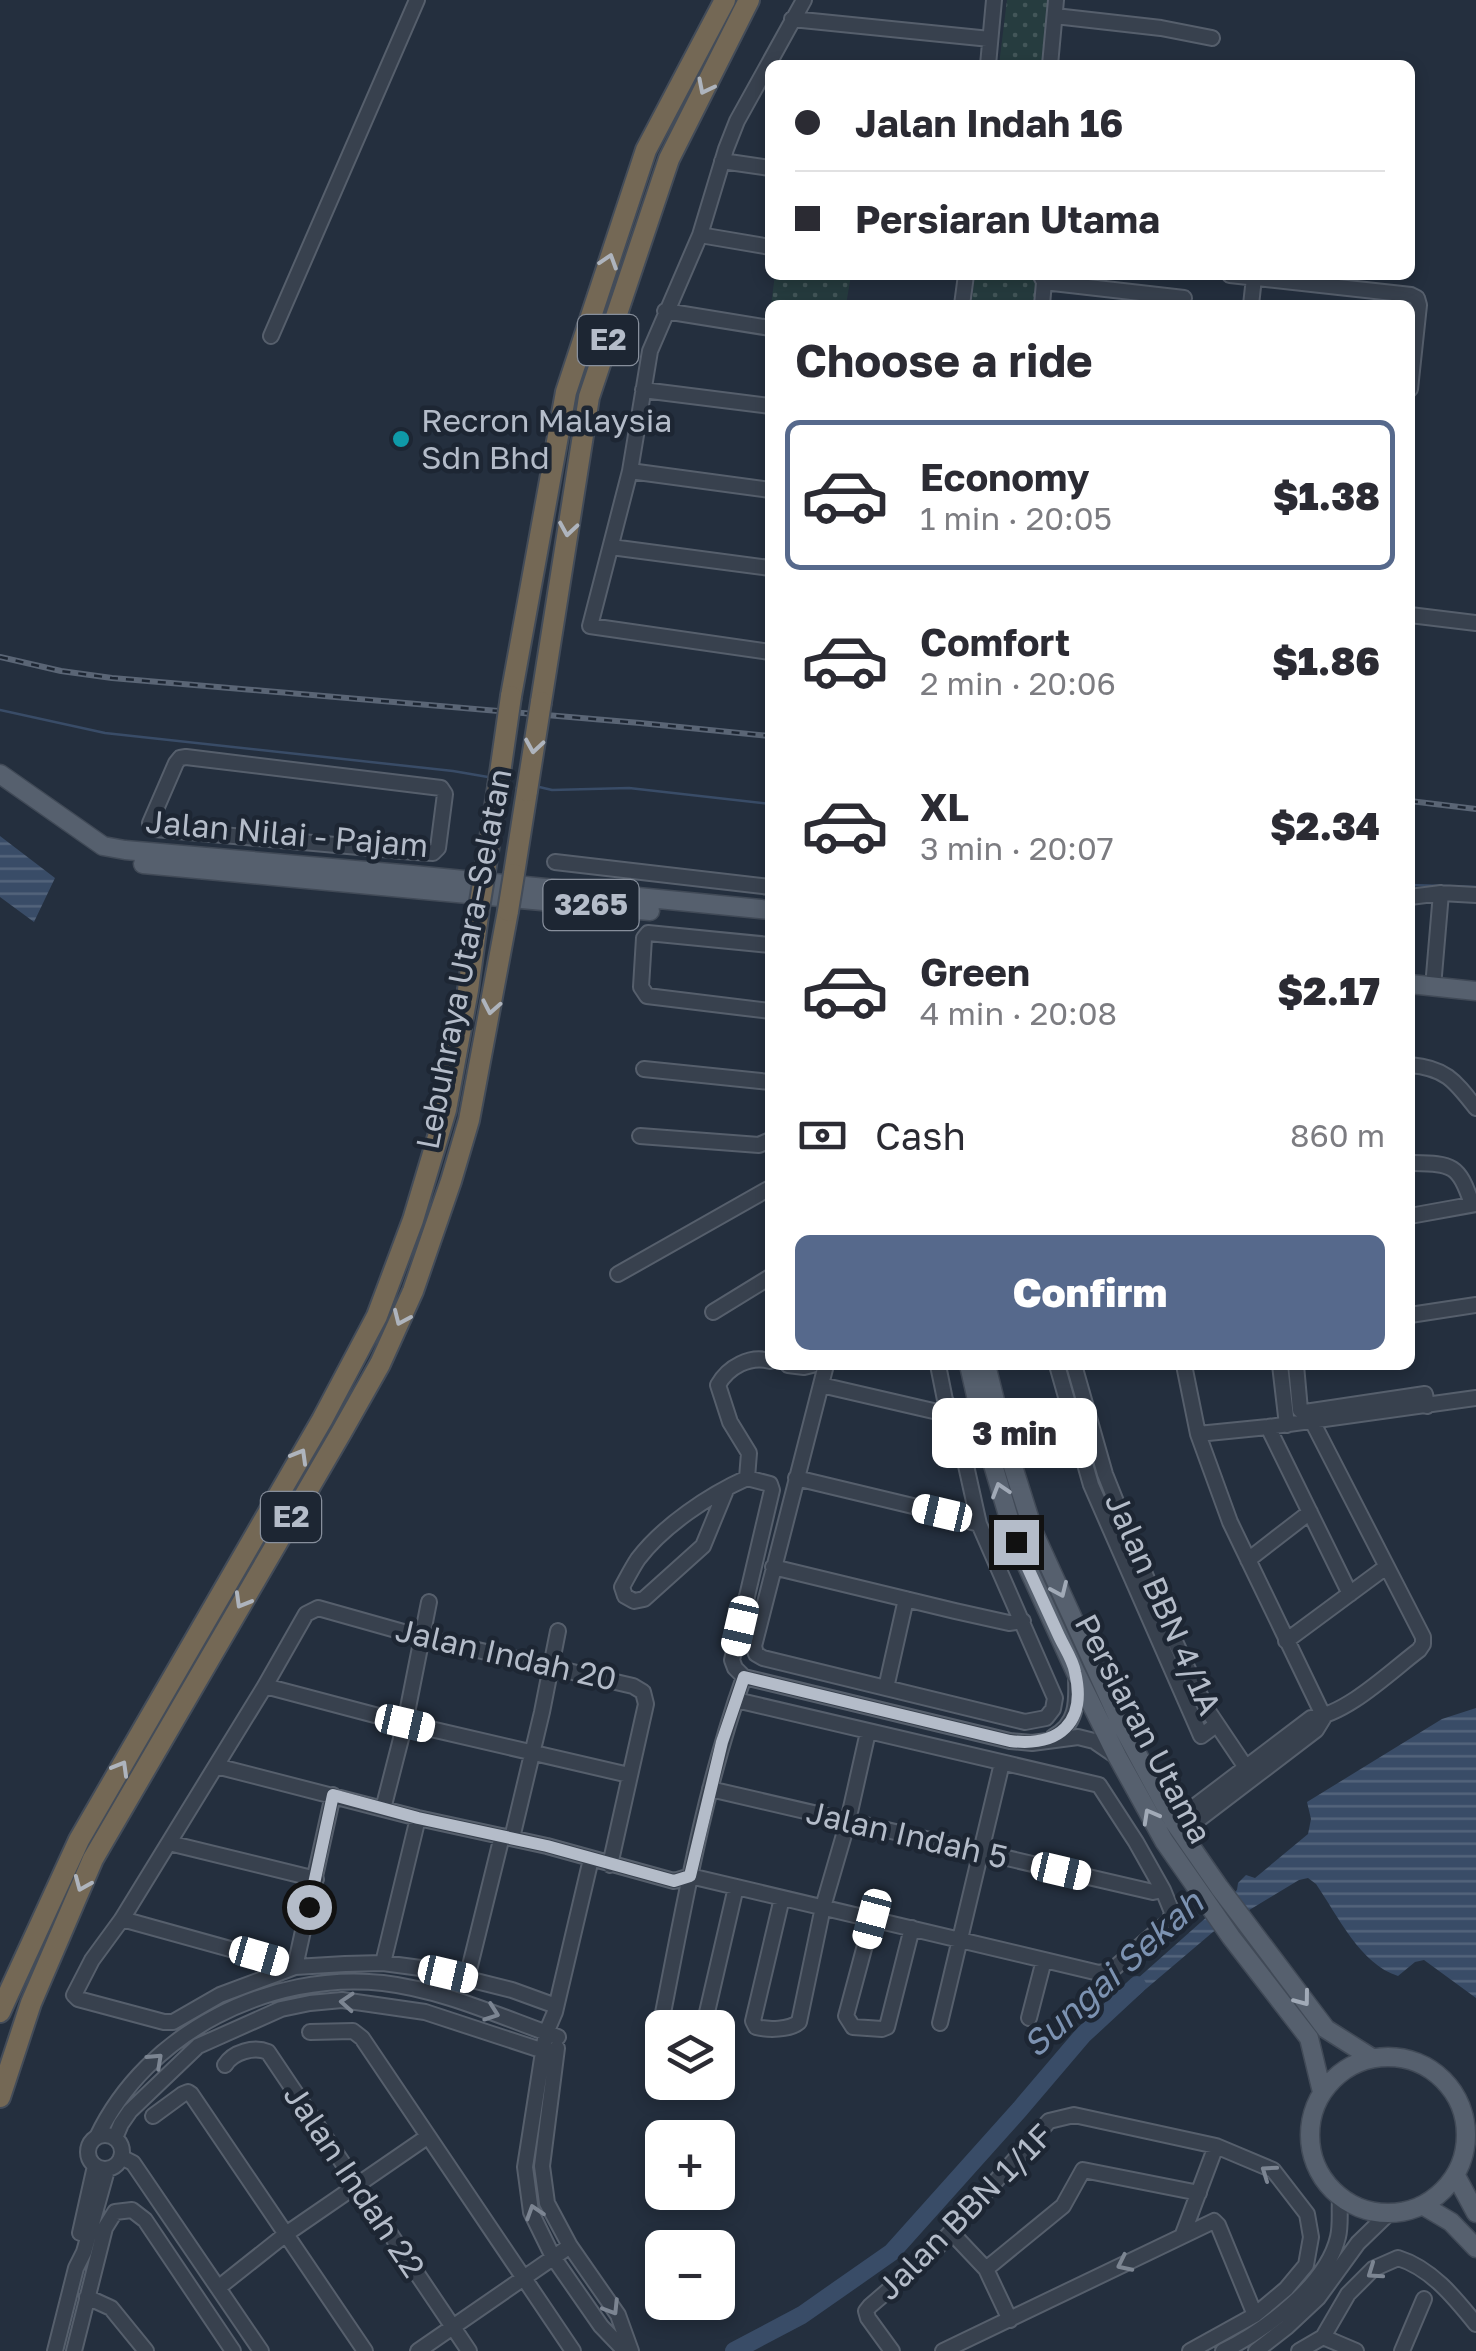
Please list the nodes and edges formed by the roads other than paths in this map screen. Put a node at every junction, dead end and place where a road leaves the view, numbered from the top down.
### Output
1 (417, 0) edge
2 (724, 0) edge
3 (749, 0) edge
4 (804, 0) edge
5 (994, 0) edge
6 (1056, 8) edge
7 (792, 19) junction
8 (1212, 38) dead end
9 (990, 40) junction
10 (775, 60) edge
11 (988, 60) edge
12 (1051, 60) edge
13 (764, 88) edge
14 (722, 161) junction
15 (765, 167) edge
16 (700, 236) junction
17 (765, 247) edge
18 (1049, 280) edge
19 (1271, 280) edge
20 (1337, 288) junction
21 (1184, 298) dead end
22 (1336, 300) edge
23 (665, 312) junction
24 (765, 327) edge
25 (271, 336) dead end
26 (1415, 342) edge
27 (642, 390) junction
28 (765, 405) edge
29 (630, 471) junction
30 (765, 489) edge
31 (612, 547) junction
32 (765, 567) edge
33 (1415, 616) edge
34 (1476, 623) edge
35 (765, 651) edge
36 (0, 774) edge
37 (0, 788) edge
38 (310, 844) junction
39 (415, 852) junction
40 (555, 862) dead end
41 (307, 873) junction
42 (413, 875) junction
43 (687, 878) junction
44 (765, 886) edge
45 (1440, 893) junction
46 (1476, 894) edge
47 (1415, 897) edge
48 (684, 902) junction
49 (765, 910) edge
50 (765, 921) edge
51 (765, 945) edge
52 (1415, 985) edge
53 (1433, 987) junction
54 (1476, 991) edge
55 (765, 1009) edge
56 (1415, 1065) edge
57 (644, 1070) dead end
58 (765, 1082) edge
59 (1476, 1108) edge
60 (640, 1136) dead end
61 (765, 1142) edge
62 (1415, 1163) edge
63 (765, 1191) edge
64 (1474, 1204) edge
65 (1415, 1215) edge
66 (618, 1274) dead end
67 (765, 1280) edge
68 (1476, 1305) edge
69 (713, 1312) dead end
70 (1415, 1314) edge
71 (765, 1359) edge
72 (825, 1370) edge
73 (939, 1370) edge
74 (970, 1370) edge
75 (987, 1370) edge
76 (1058, 1370) edge
77 (1076, 1370) edge
78 (1185, 1370) edge
79 (1281, 1370) edge
80 (1296, 1370) edge
81 (1080, 1384) junction
82 (821, 1385) junction
83 (1064, 1389) junction
84 (1476, 1398) edge
85 (1427, 1406) junction
86 (955, 1416) junction
87 (1312, 1421) junction
88 (1287, 1424) junction
89 (1268, 1427) junction
90 (1198, 1434) junction
91 (746, 1478) junction
92 (796, 1478) junction
93 (726, 1490) junction
94 (1310, 1512) junction
95 (979, 1524) junction
96 (1248, 1560) junction
97 (773, 1567) junction
98 (1386, 1568) junction
99 (1350, 1594) junction
100 (906, 1598) junction
101 (429, 1602) dead end
102 (1023, 1622) junction
103 (558, 1631) dead end
104 (421, 1637) junction
105 (1286, 1641) junction
106 (551, 1667) junction
107 (1075, 1671) junction
108 (744, 1677) junction
109 (265, 1686) junction
110 (886, 1688) junction
111 (736, 1700) junction
112 (936, 1700) junction
113 (1324, 1717) junction
114 (930, 1722) junction
115 (405, 1723) junction
116 (1216, 1725) junction
117 (868, 1732) junction
118 (1048, 1739) junction
119 (533, 1752) junction
120 (1117, 1756) junction
121 (1002, 1763) junction
122 (216, 1766) junction
123 (1249, 1772) junction
124 (629, 1775) junction
125 (710, 1789) junction
126 (333, 1795) junction
127 (383, 1809) junction
128 (418, 1818) junction
129 (848, 1822) junction
130 (1178, 1827) junction
131 (507, 1837) junction
132 (168, 1843) junction
133 (982, 1853) junction
134 (591, 1859) junction
135 (610, 1865) junction
136 (690, 1876) junction
137 (316, 1879) junction
138 (736, 1887) junction
139 (1163, 1890) junction
140 (1211, 1893) junction
141 (782, 1898) junction
142 (822, 1908) junction
143 (872, 1919) junction
144 (122, 1920) junction
145 (912, 1928) junction
146 (960, 1940) junction
147 (1044, 1960) junction
148 (384, 1964) junction
149 (295, 1967) junction
150 (467, 1978) junction
151 (555, 2009) junction
152 (0, 2012) edge
153 (1029, 2018) dead end
154 (940, 2023) dead end
155 (310, 2032) dead end
156 (552, 2035) junction
157 (549, 2053) junction
158 (1372, 2058) junction
159 (224, 2065) dead end
160 (1322, 2092) junction
161 (1453, 2092) junction
162 (0, 2097) edge
163 (1476, 2113) edge
164 (154, 2116) dead end
165 (98, 2136) junction
166 (427, 2137) junction
167 (116, 2138) junction
168 (1216, 2146) junction
169 (1470, 2154) edge
170 (122, 2157) junction
171 (101, 2168) junction
172 (1456, 2176) junction
173 (357, 2186) junction
174 (1199, 2193) junction
175 (1340, 2198) junction
176 (1424, 2206) junction
177 (1476, 2212) edge
178 (1388, 2214) junction
179 (950, 2232) junction
180 (286, 2234) junction
181 (1184, 2234) junction
182 (570, 2246) junction
183 (1476, 2248) edge
184 (553, 2257) junction
185 (986, 2270) junction
186 (524, 2279) junction
187 (218, 2288) junction
188 (87, 2297) junction
189 (1424, 2300) dead end
190 (1255, 2315) junction
191 (1010, 2320) junction
192 (1476, 2324) edge
193 (453, 2328) junction
194 (1324, 2337) junction
195 (960, 2348) edge
196 (1216, 2348) edge
197 (54, 2351) edge
198 (74, 2351) edge
199 (146, 2351) edge
200 (233, 2351) edge
201 (261, 2351) edge
202 (365, 2351) edge
203 (418, 2351) edge
204 (468, 2351) edge
205 (573, 2351) edge
206 (628, 2351) edge
207 (892, 2351) edge
208 (943, 2351) edge
209 (1190, 2351) edge
210 (1256, 2351) edge
211 (1299, 2351) edge
212 (1356, 2351) edge
213 (1402, 2351) edge

1 - 25 street
152 -> 2 highway, Lebuhraya Utara–Selatan / E2, bridge
3 -> 162 highway, Lebuhraya Utara–Selatan / E2, bridge
4 - 7 street
5 - 9 street
6 - 8 street
6 - 12 street
7 - 9 street
7 - 10 street
9 - 11 street
13 - 14 street
14 - 15 street
14 - 16 street
16 - 17 street
16 - 23 street
18 - 21 street
19 - 20 street
20 - 22 street
20 - 26 street
23 - 24 street
23 - 27 street
27 - 28 street
27 - 29 street
29 - 30 street
29 - 31 street
31 - 32 street
31 - 35 street
33 - 34 street
36 - 41 main road, Jalan Nilai - Pajam / 3265
37 - 41 main road, Jalan Nilai - Pajam / 3265
38 - 39 street
38 - 39 street
38 - 41 street
39 - 42 street
40 - 43 street
41 - 42 main road, Jalan Nilai - Pajam / 3265
41 - 50 main road, Jalan Nilai - Pajam / 3265
42 - 48 main road, Jalan Nilai - Pajam / 3265
43 - 44 street
43 - 48 street
45 - 46 street
45 - 47 street
45 - 53 street
48 - 49 main road, Jalan Nilai - Pajam / 3265
51 - 55 street
52 - 53 main road
53 - 54 main road
56 - 59 street
57 - 58 street
60 - 61 street
62 - 64 street
63 - 66 street
64 - 65 street
67 - 69 street
68 - 70 street
71 - 91 street
72 - 82 street
73 - 86 street
107 -> 74 main road, Persiaran Utama
75 -> 130 main road, Persiaran Utama
76 - 83 street
77 - 81 street, Jalan BBN 4/1A
78 - 90 street
79 - 88 street
80 - 85 street
81 - 83 street
81 - 116 street, Jalan BBN 4/1A
82 - 86 street
82 - 92 street
83 - 116 street
84 - 85 street
85 - 87 street
86 - 95 street
87 - 88 street
87 - 98 street
88 - 89 street
89 - 90 street
89 - 94 street
90 - 96 street
91 - 93 street
91 - 108 street
92 - 95 street
92 - 97 street
93 - 93 street
94 - 96 street
94 - 99 street
95 - 102 street
96 - 105 street
97 - 100 street
97 - 110 street
98 - 99 street
98 - 113 street
99 - 105 street
100 - 102 street
100 - 110 street
101 - 104 street
102 - 112 street
103 - 106 street
104 - 106 street, Jalan Indah 20
104 - 109 street, Jalan Indah 20
104 - 115 street
105 - 113 street
106 - 119 street
106 - 124 street, Jalan Indah 20
107 - 118 street
107 - 120 main road, Persiaran Utama
108 - 111 street
108 - 114 street
109 - 115 street
109 - 122 street
110 - 112 street
111 - 117 street
111 - 125 street
112 - 114 street
113 - 123 street
114 - 118 street
115 - 119 street
115 - 127 street
116 - 123 street, Jalan BBN 4/1A
117 - 121 street
117 - 129 street
118 - 120 street
119 - 124 street
119 - 131 street
140 -> 120 main road, Persiaran Utama
121 - 133 street
121 - 139 street
122 - 126 street
122 - 132 street
123 - 130 street
124 - 135 street, Jalan Indah 20
125 - 129 street, Jalan Indah 5
125 - 136 street
126 - 127 street
126 - 137 street
127 - 128 street
128 - 131 street
128 - 148 street
129 - 133 street, Jalan Indah 5
129 - 142 street
130 - 140 main road, Persiaran Utama
131 - 134 street
131 - 150 street
132 - 137 street
132 - 144 street
133 - 139 street, Jalan Indah 5
133 - 146 street
134 - 135 street
134 - 151 street
135 - 136 street
136 - 138 street
136 - 138 street
137 - 149 street
138 - 141 street
139 - 147 street
140 -> 158 main road, Persiaran Utama
140 - 160 main road, Persiaran Utama
141 - 142 street
141 - 142 street
142 - 143 street
143 - 145 street
143 - 145 street
144 - 149 street
144 - 149 street
145 - 146 street
146 - 147 street
146 - 154 street
147 - 153 street
148 - 149 street
148 - 150 street
150 - 151 street
151 - 156 street
155 - 166 street
156 - 157 street
165 -> 156 street
157 -> 167 street
157 - 182 street
184 -> 157 street
158 - 160 main road
158 - 161 main road
159 - 173 street, Jalan Indah 22
160 - 175 main road
161 - 163 main road
161 - 169 main road
164 - 180 street
165 - 167 street
165 - 171 street
166 - 173 street
166 - 186 street
167 - 170 street
168 - 174 street
168 - 179 street, Jalan BBN 1/1F
190 -> 168 street, Jalan BBN 1/1F
169 - 172 main road
170 - 171 street
170 - 187 street
171 - 197 street
172 - 176 main road
172 - 177 main road
173 - 180 street
173 - 193 street, Jalan Indah 22
174 - 181 street
174 - 185 street
175 - 178 main road
175 - 196 street
176 - 178 main road
176 - 183 main road
178 - 210 street
179 - 185 street
179 - 207 street, Jalan BBN 1/1F
180 - 187 street
180 - 202 street
181 - 190 street
181 -> 191 street
182 - 184 street
182 -> 206 street
184 - 186 street
184 - 206 street
185 - 191 street
186 - 193 street
186 - 205 street
187 - 201 street
188 - 198 street
188 - 199 street
188 - 200 street
189 - 213 street
190 - 196 street, Jalan BBN 1/1F
191 - 195 street
192 -> 194 street
193 - 203 street
193 - 204 street, Jalan Indah 22
194 - 211 street
194 - 212 street
195 - 208 street
196 - 209 street, Jalan BBN 1/1F

